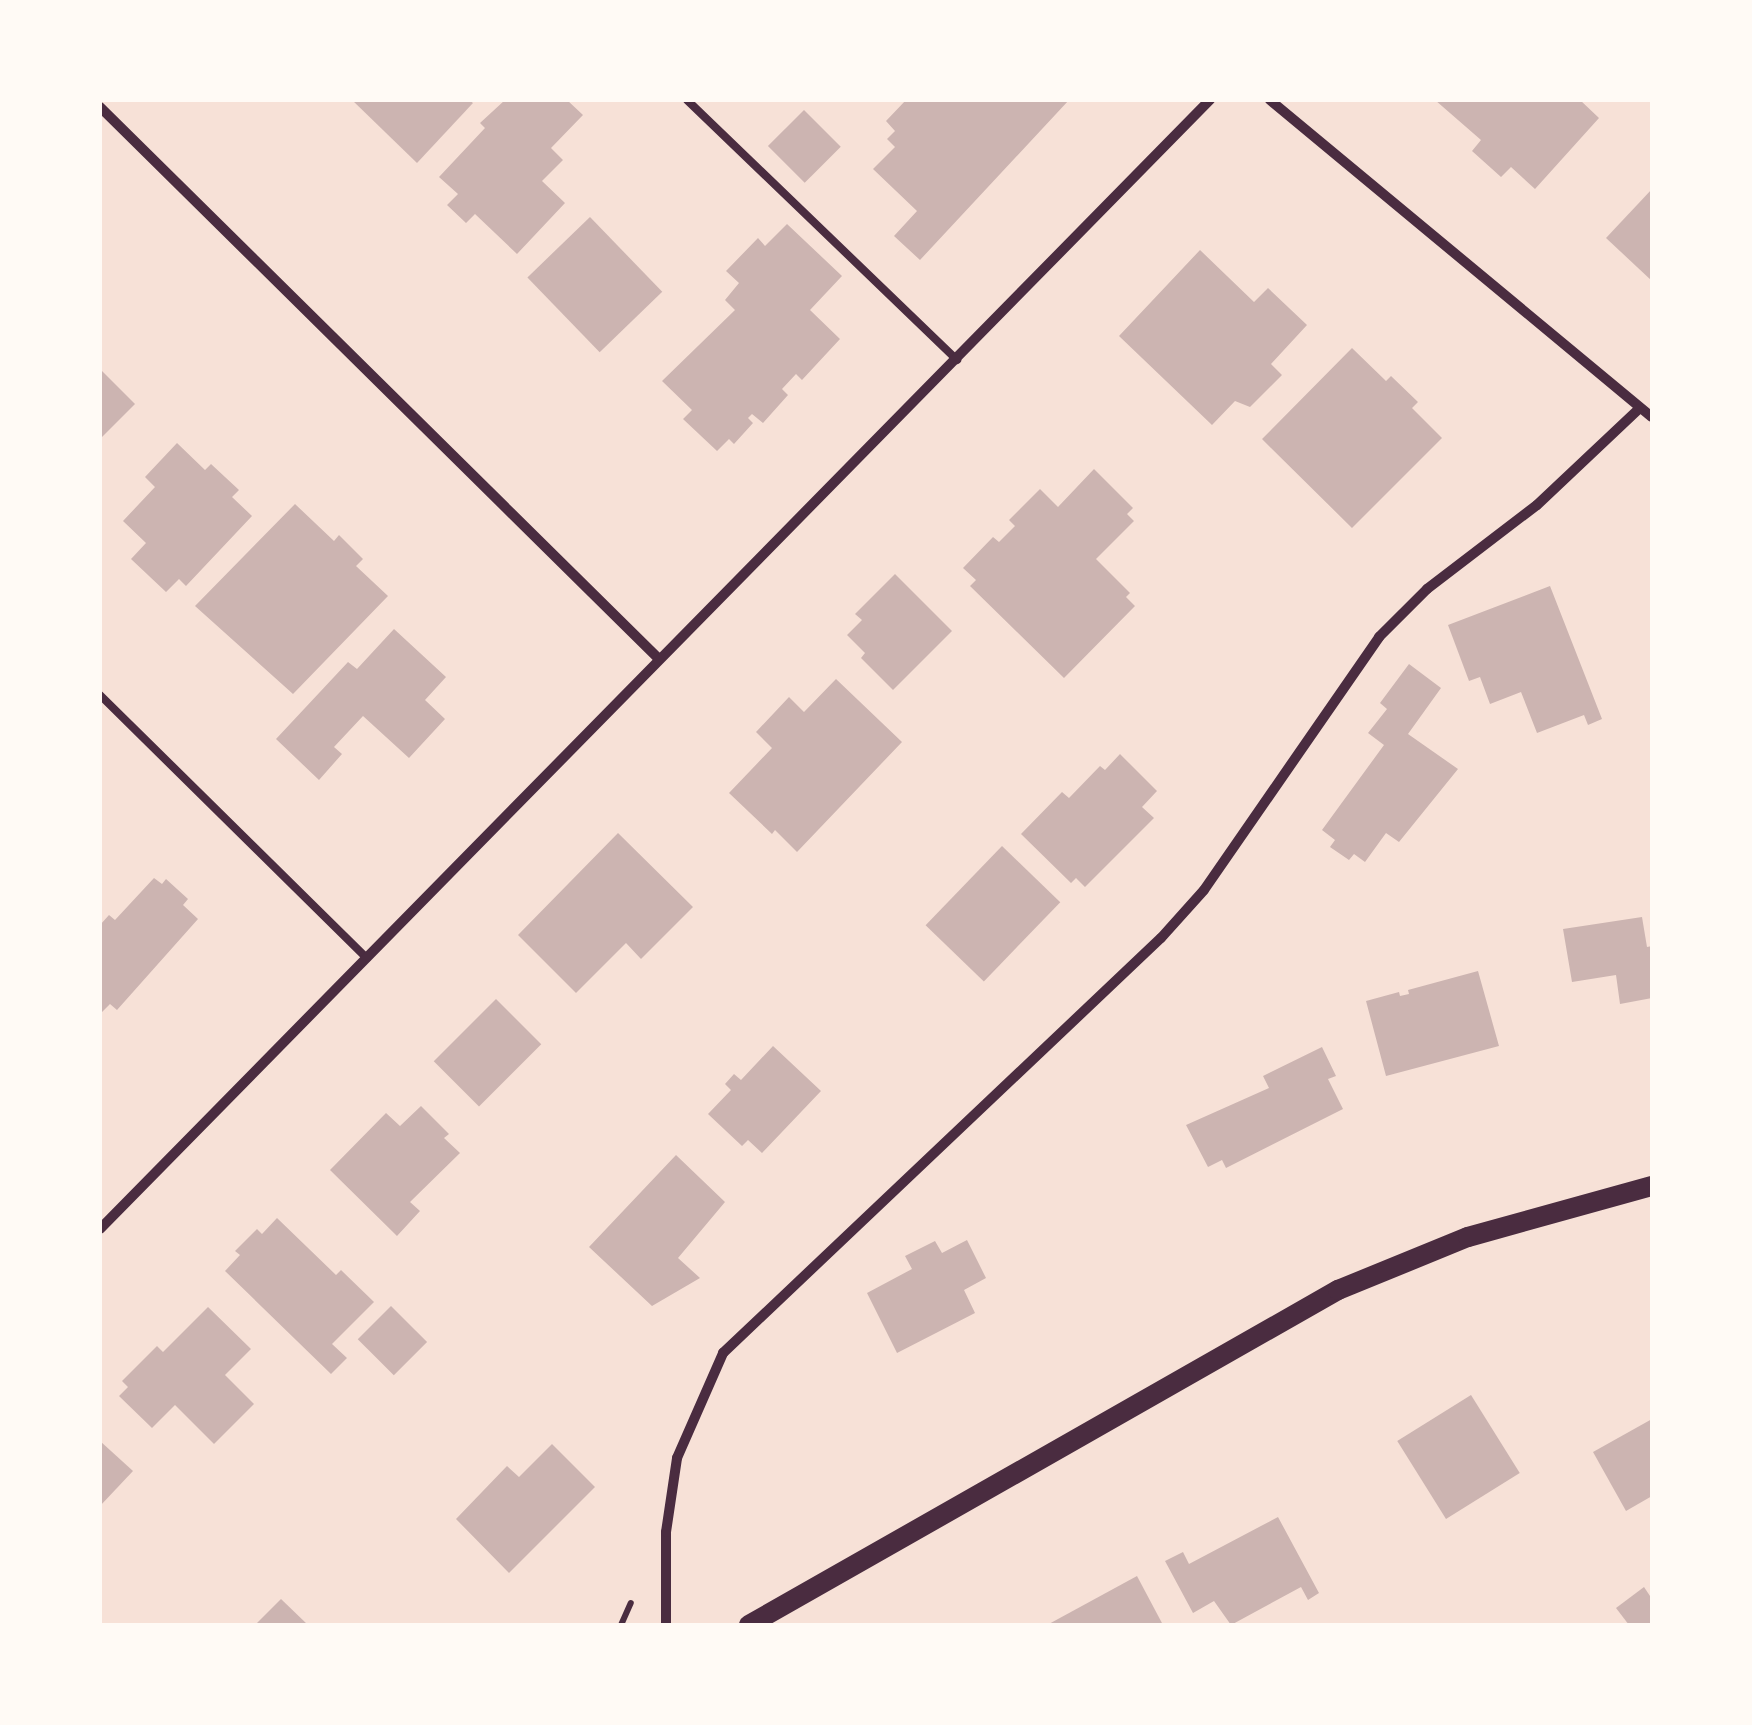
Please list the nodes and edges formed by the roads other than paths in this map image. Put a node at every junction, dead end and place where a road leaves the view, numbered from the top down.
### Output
1 (687, 100) edge
2 (1210, 100) edge
3 (1270, 100) edge
4 (100, 108) edge
5 (958, 360) junction
6 (1639, 409) junction
7 (1652, 416) edge
8 (658, 658) junction
9 (100, 695) edge
10 (367, 958) junction
11 (1652, 1186) edge
12 (100, 1229) edge
13 (666, 1625) edge
14 (749, 1625) edge

1 - 5 lane
2 - 5 street
3 - 6 street
4 - 8 street
5 - 8 street
6 - 7 street
6 - 13 street
8 - 10 street
9 - 10 lane
10 - 12 street
11 - 14 main road

